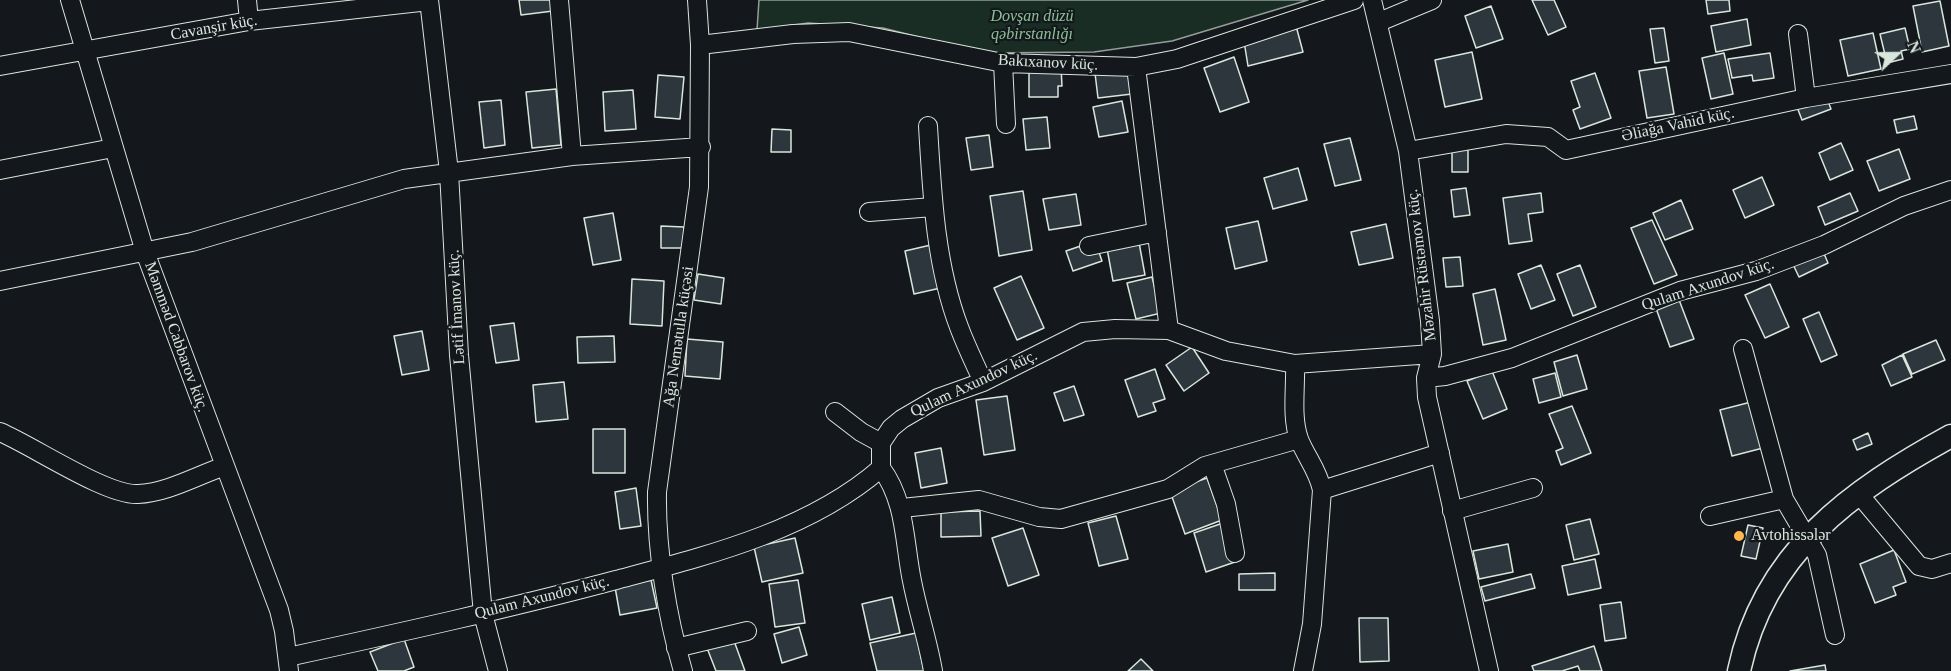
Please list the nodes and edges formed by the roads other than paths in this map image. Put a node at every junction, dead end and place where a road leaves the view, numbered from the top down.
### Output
1 (70, 0) edge
2 (247, 0) edge
3 (559, 0) edge
4 (697, 0) edge
5 (1354, 0) edge
6 (1372, 0) edge
7 (1432, 0) edge
8 (429, 1) edge
9 (249, 21) junction
10 (1378, 22) junction
11 (1798, 34) dead end
12 (700, 45) junction
13 (85, 52) junction
14 (1003, 63) junction
15 (0, 66) edge
16 (1136, 67) junction
17 (1951, 74) edge
18 (1806, 98) junction
19 (1006, 124) dead end
20 (928, 126) dead end
21 (701, 147) junction
22 (113, 148) junction
23 (1408, 151) junction
24 (572, 156) junction
25 (0, 170) edge
26 (449, 172) junction
27 (1951, 190) edge
28 (933, 207) junction
29 (869, 212) dead end
30 (1156, 232) junction
31 (1089, 246) dead end
32 (145, 252) junction
33 (0, 282) edge
34 (1169, 330) junction
35 (1743, 350) dead end
36 (1432, 354) junction
37 (1295, 364) junction
38 (1426, 378) junction
39 (983, 382) junction
40 (835, 412) dead end
41 (0, 432) edge
42 (1951, 436) edge
43 (1299, 439) junction
44 (882, 442) junction
45 (1440, 453) junction
46 (1212, 464) junction
47 (225, 466) junction
48 (881, 468) junction
49 (1533, 488) dead end
50 (1322, 490) junction
51 (1858, 492) junction
52 (1784, 499) junction
53 (902, 508) junction
54 (1452, 511) junction
55 (1710, 516) dead end
56 (1807, 541) junction
57 (1235, 553) dead end
58 (1951, 563) edge
59 (663, 567) junction
60 (483, 614) junction
61 (747, 631) dead end
62 (1835, 635) dead end
63 (676, 648) junction
64 (289, 664) edge
65 (498, 671) edge
66 (683, 671) edge
67 (933, 671) edge
68 (1303, 671) edge
69 (1490, 671) edge
70 (1739, 671) edge

1 - 13 street, Məmməd Cabbarov küç.
2 - 9 street
3 - 24 street
4 - 12 street, Ağa Nemətulla küçəsi
5 - 16 street, Bakıxanov küç.
6 - 10 street, Məzahir Rüstəmov küç.
7 - 10 street
8 - 9 street, Cavanşir küç.
8 - 26 street, Lətif İmanov küç.
9 - 13 street, Cavanşir küç.
10 - 23 street, Məzahir Rüstəmov küç.
11 - 18 street
12 - 14 street, Bakıxanov küç.
12 - 21 street, Ağa Nemətulla küçəsi
13 - 15 street, Cavanşir küç.
13 - 22 street, Məmməd Cabbarov küç.
14 - 16 street, Bakıxanov küç.
14 - 19 street
16 - 30 street
17 - 18 street, Əliağa Vahid küç.
18 - 23 street, Əliağa Vahid küç.
20 - 28 street
21 - 24 street
21 - 59 street, Ağa Nemətulla küçəsi
22 - 25 street
22 - 32 street, Məmməd Cabbarov küç.
23 - 36 street, Məzahir Rüstəmov küç.
24 - 26 street
26 - 32 street
26 - 60 street, Lətif İmanov küç.
27 - 38 street, Qulam Axundov küç.
28 - 29 street
28 - 39 street
30 - 31 street
30 - 34 street
32 - 33 street
32 - 47 street, Məmməd Cabbarov küç.
34 - 37 street, Qulam Axundov küç.
34 - 39 street, Qulam Axundov küç.
35 - 52 street
36 - 37 street, Qulam Axundov küç.
36 - 38 street, Məzahir Rüstəmov küç.
37 - 43 street
38 - 45 street, Məzahir Rüstəmov küç.
39 - 44 street, Qulam Axundov küç.
40 - 44 street
41 - 47 street
42 - 51 main road
43 - 46 street
43 - 50 street
44 - 48 street
45 - 50 street
45 - 54 street, Məzahir Rüstəmov küç.
46 - 53 street
46 - 57 street
47 - 64 street, Məmməd Cabbarov küç.
48 - 53 street
48 - 59 street, Qulam Axundov küç.
49 - 54 street
50 - 68 street
51 - 56 main road
51 - 58 street
52 - 55 street
52 - 56 street
53 - 67 street
54 - 69 street, Məzahir Rüstəmov küç.
56 - 62 street
56 - 70 main road
59 - 60 street, Qulam Axundov küç.
59 - 63 street, Ağa Nemətulla küçəsi
60 - 64 street, Qulam Axundov küç.
60 - 65 street, Lətif İmanov küç.
61 - 63 street
63 - 66 street, Ağa Nemətulla küçəsi

